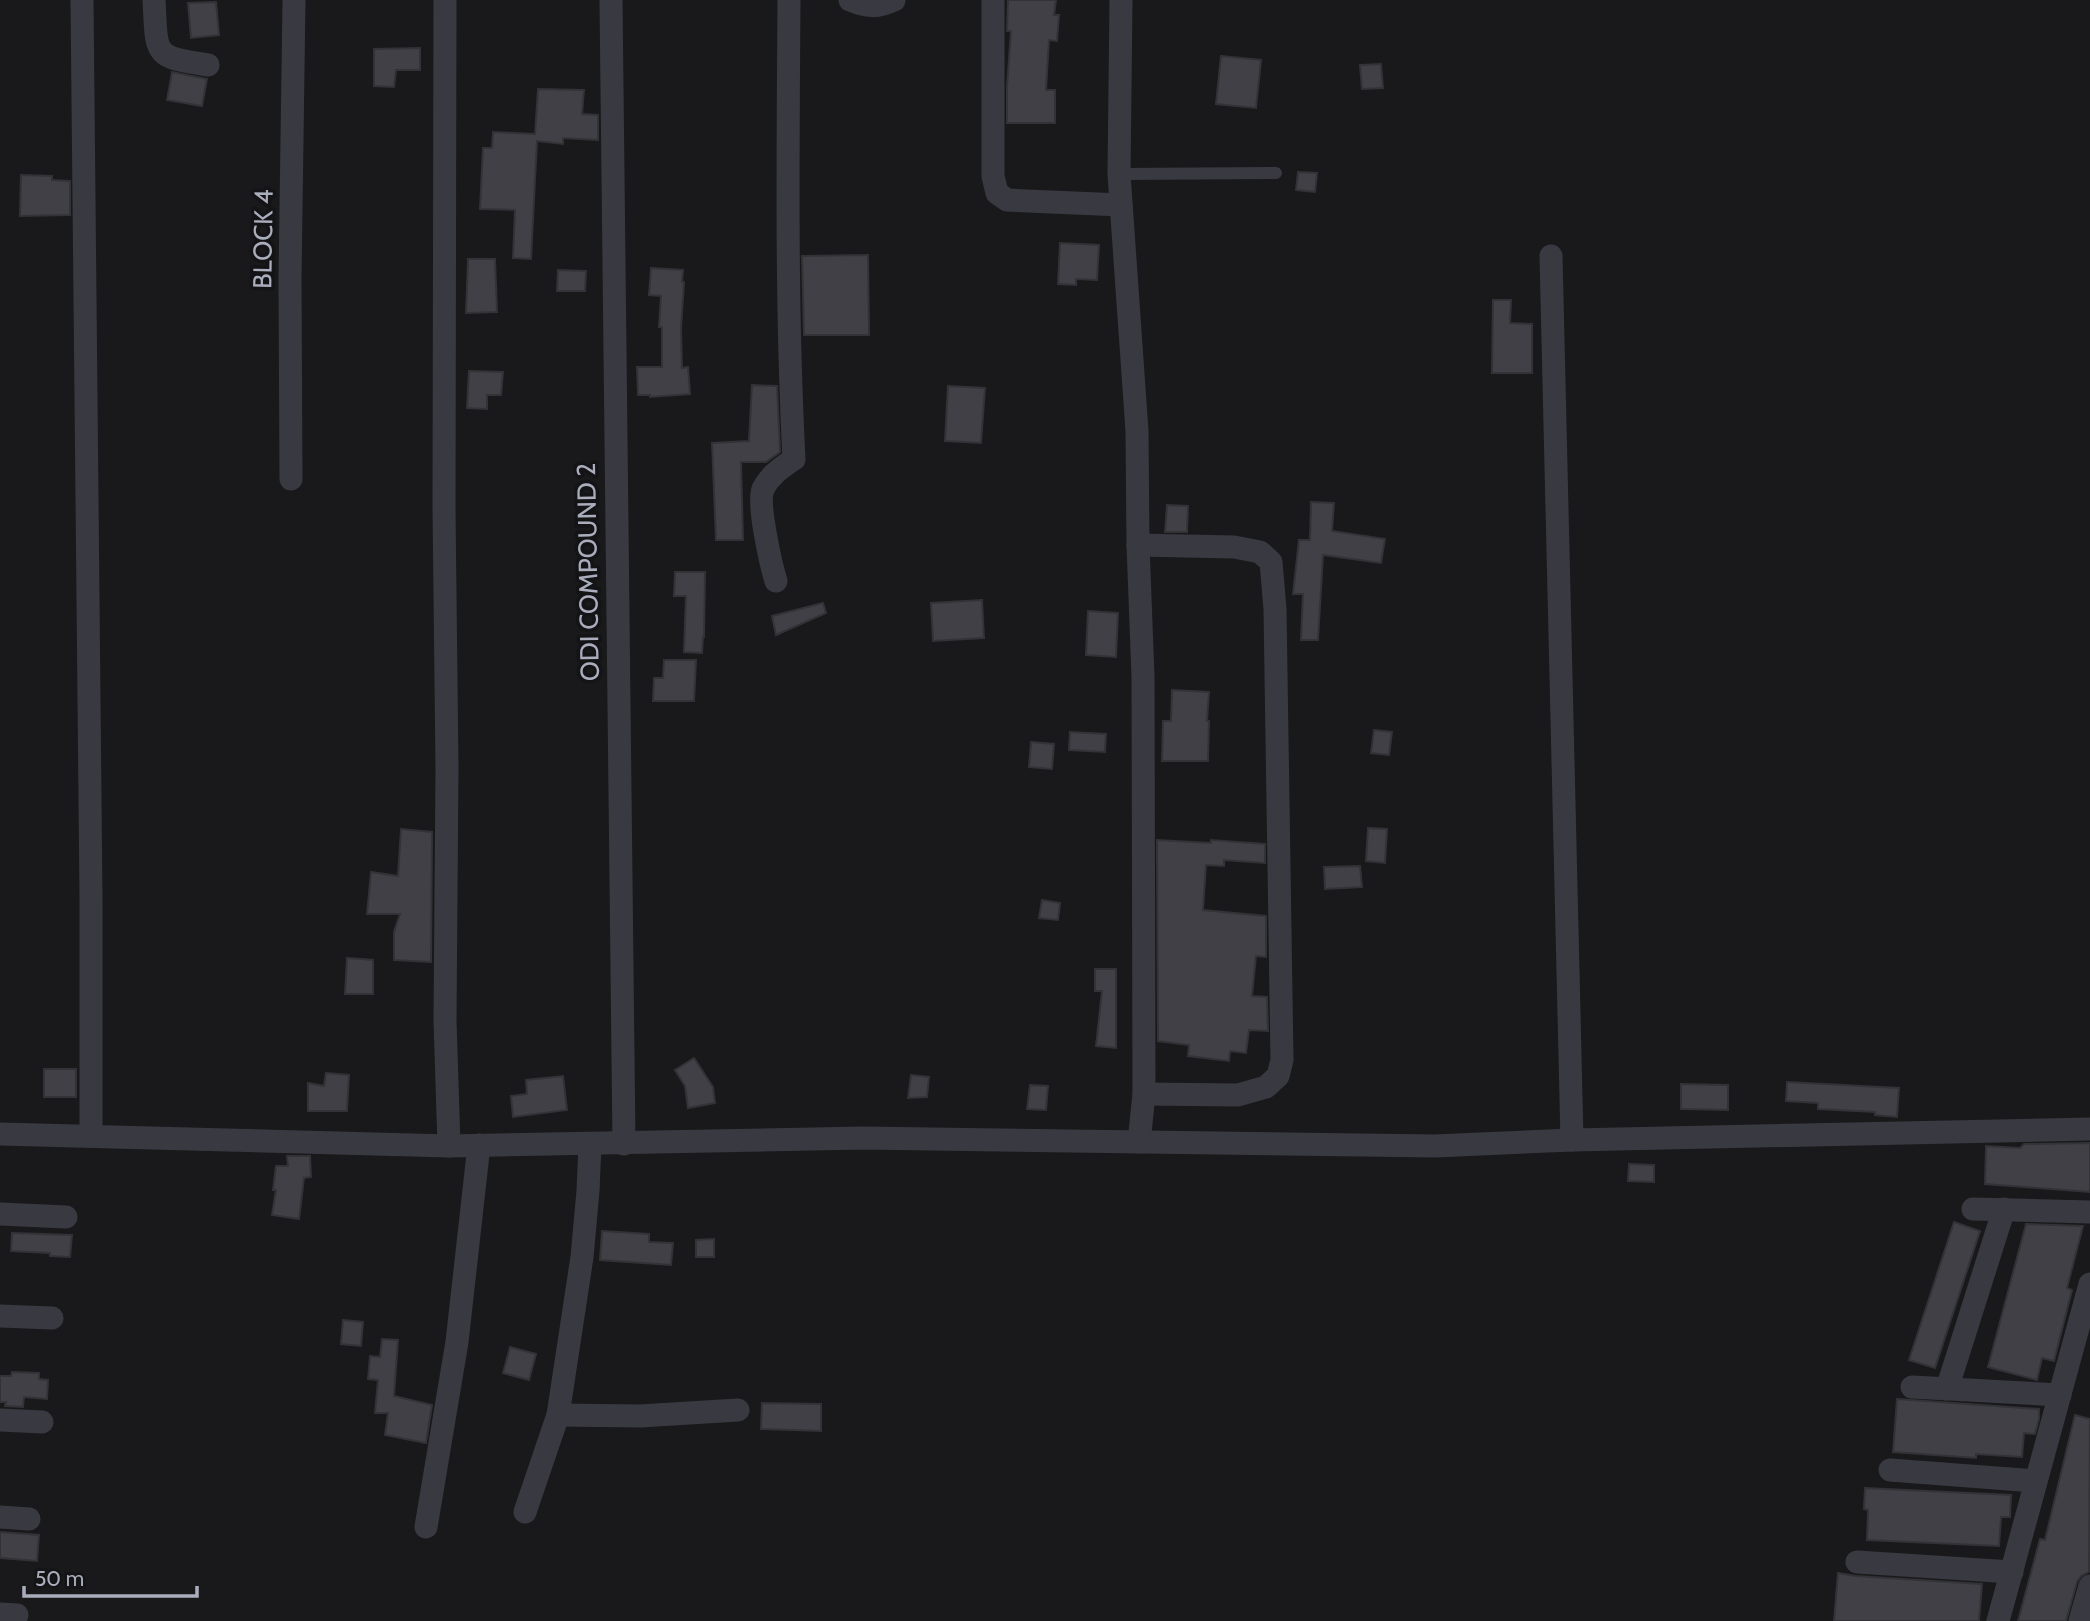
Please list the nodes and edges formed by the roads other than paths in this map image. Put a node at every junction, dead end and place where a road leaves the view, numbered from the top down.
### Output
1 (82, 0) edge
2 (154, 0) edge
3 (294, 0) edge
4 (445, 0) edge
5 (611, 0) edge
6 (789, 0) edge
7 (850, 0) edge
8 (894, 0) edge
9 (993, 0) edge
10 (1121, 0) edge
11 (208, 65) dead end
12 (1276, 173) dead end
13 (1119, 174) junction
14 (1121, 205) junction
15 (1551, 256) dead end
16 (291, 479) dead end
17 (1138, 545) junction
18 (776, 581) dead end
19 (1144, 1094) junction
20 (2090, 1129) edge
21 (0, 1134) edge
22 (91, 1136) junction
23 (1572, 1140) junction
24 (1139, 1142) junction
25 (590, 1144) junction
26 (624, 1144) junction
27 (479, 1145) junction
28 (449, 1146) junction
29 (1973, 1209) dead end
30 (2004, 1209) junction
31 (2090, 1212) edge
32 (0, 1214) edge
33 (66, 1217) dead end
34 (2090, 1284) edge
35 (0, 1316) edge
36 (52, 1318) dead end
37 (1912, 1387) dead end
38 (1947, 1389) junction
39 (2060, 1395) junction
40 (738, 1410) dead end
41 (558, 1415) junction
42 (0, 1420) edge
43 (43, 1422) dead end
44 (1890, 1470) dead end
45 (2036, 1481) junction
46 (525, 1512) dead end
47 (0, 1517) edge
48 (29, 1519) dead end
49 (426, 1527) dead end
50 (1857, 1562) dead end
51 (2012, 1572) junction
52 (2090, 1586) edge
53 (1998, 1621) edge
54 (2080, 1621) edge

1 - 22 street
2 - 11 street
3 - 16 street, BLOCK 4
4 - 28 street
5 - 26 street, ODI COMPOUND 2
6 - 18 street
7 - 8 street
9 - 14 street
10 - 13 street
12 - 13 lane
13 - 14 street
14 - 17 street
15 - 23 street
17 - 19 street
17 - 19 street
19 - 24 street
20 - 23 street
21 - 22 street
22 - 28 street
23 - 24 street
24 - 26 street
25 - 26 street
25 - 27 street
25 - 41 street
27 - 28 street
27 - 49 street
29 - 30 street
30 - 31 street
30 - 38 street
32 - 33 street
34 - 39 street
35 - 36 street
37 - 38 street
38 - 39 street
39 - 45 street
40 - 41 street
41 - 46 street
42 - 43 street
44 - 45 street
45 - 51 street
47 - 48 street
50 - 51 street
51 - 53 street
52 - 54 street

